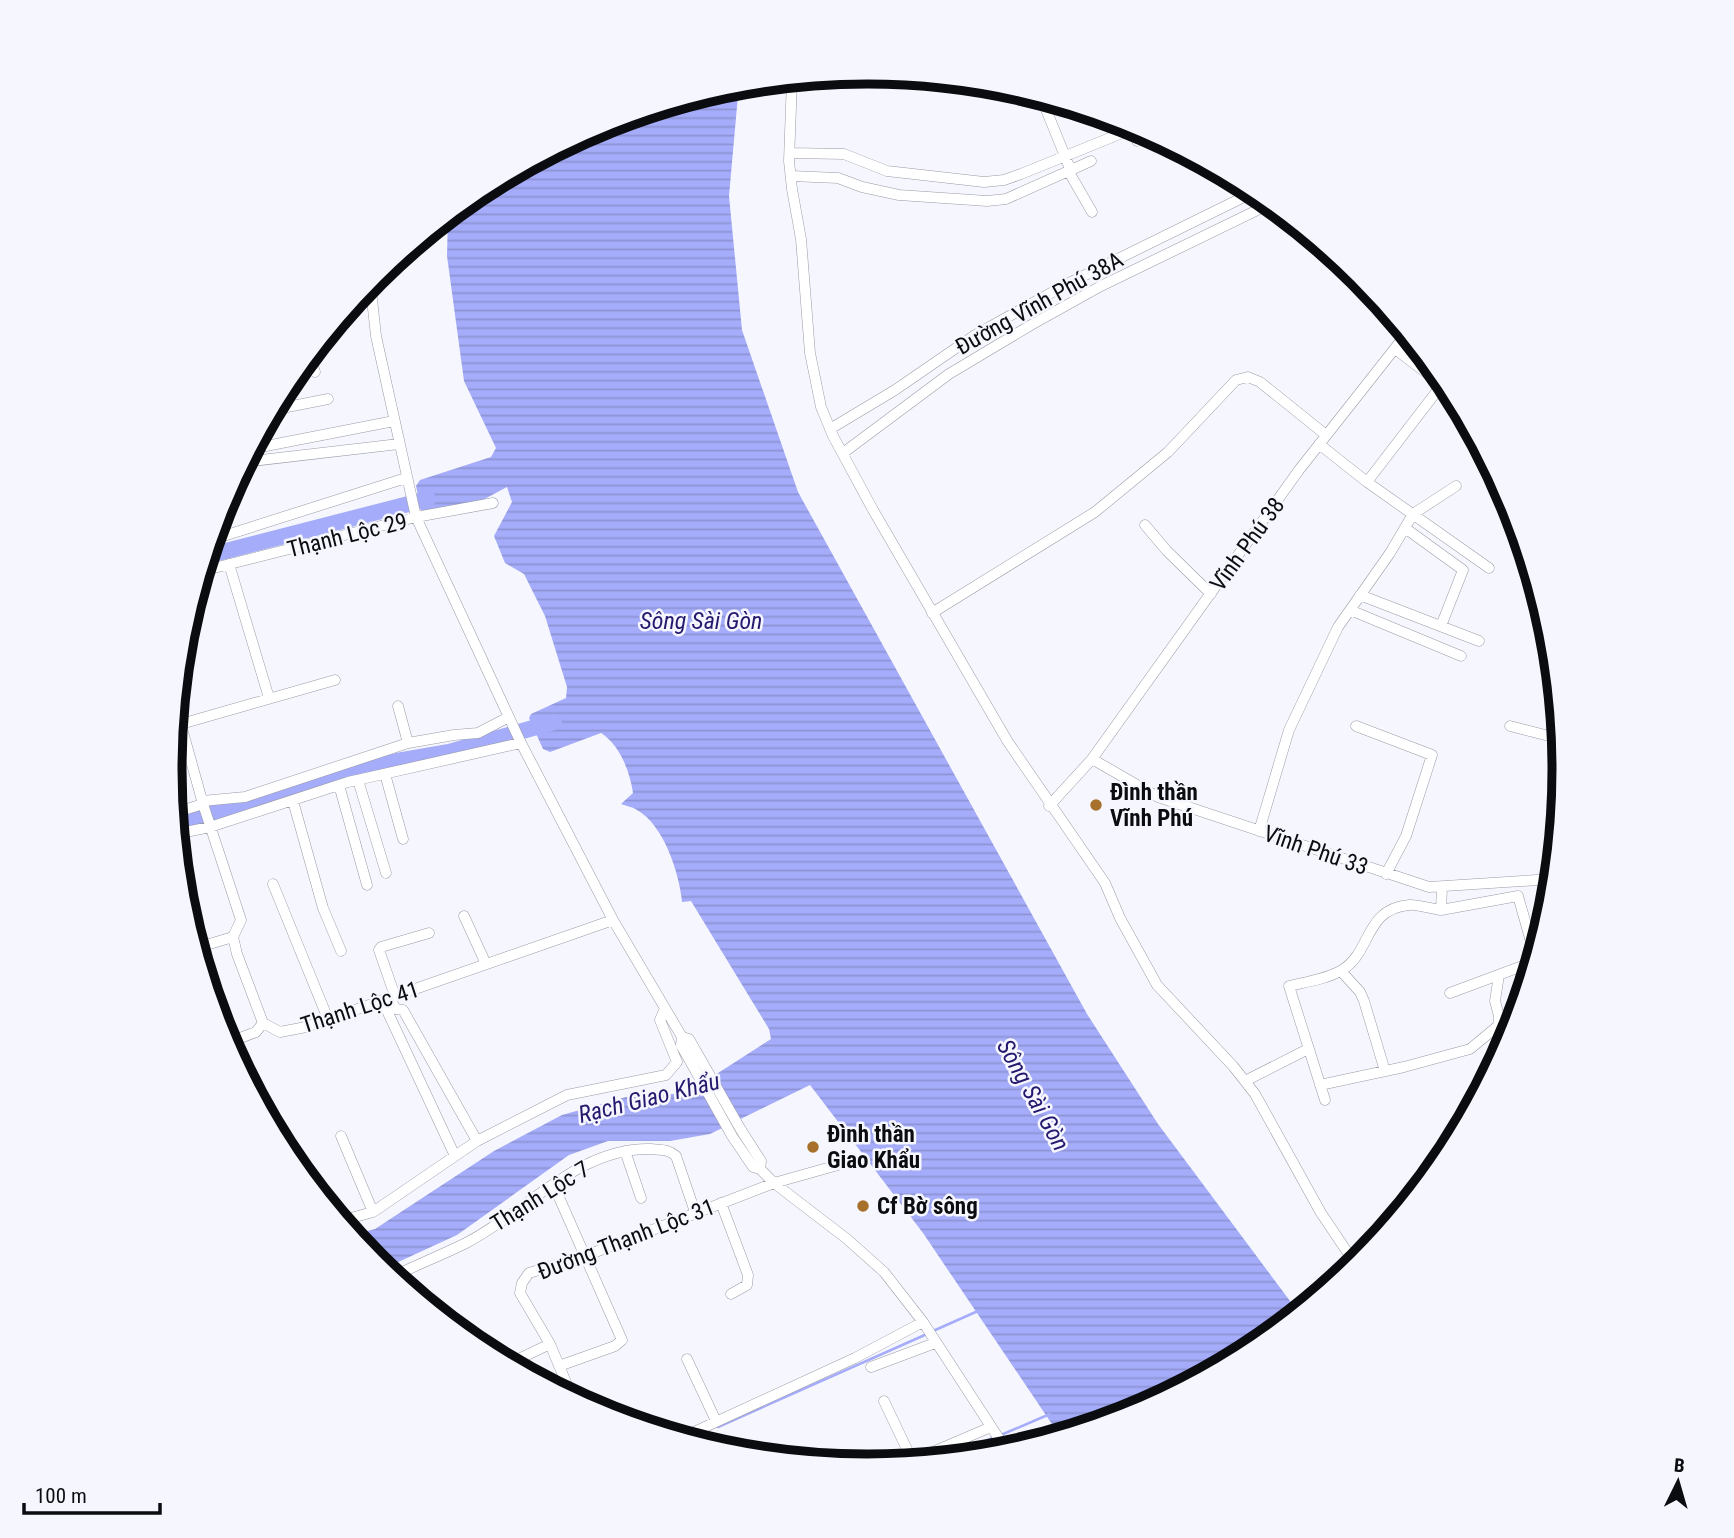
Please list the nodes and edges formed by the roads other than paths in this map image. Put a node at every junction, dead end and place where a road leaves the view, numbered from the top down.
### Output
1 (792, 88) edge
2 (1045, 107) edge
3 (1124, 134) edge
4 (790, 153) junction
5 (1091, 161) dead end
6 (1067, 165) junction
7 (791, 176) junction
8 (1244, 197) edge
9 (1261, 209) edge
10 (1092, 212) dead end
11 (372, 297) edge
12 (1401, 341) edge
13 (1395, 349) junction
14 (313, 367) edge
15 (314, 372) dead end
16 (1425, 372) edge
17 (1437, 388) edge
18 (328, 399) dead end
19 (285, 407) edge
20 (394, 421) junction
21 (831, 429) junction
22 (1326, 435) junction
23 (399, 444) junction
24 (1319, 444) junction
25 (264, 446) edge
26 (843, 453) junction
27 (256, 460) edge
28 (406, 480) junction
29 (1367, 482) junction
30 (1456, 486) dead end
31 (493, 503) dead end
32 (1413, 514) junction
33 (416, 517) junction
34 (1145, 525) dead end
35 (1405, 528) junction
36 (223, 536) edge
37 (229, 564) junction
38 (212, 568) edge
39 (1489, 568) dead end
40 (1211, 594) junction
41 (1360, 595) junction
42 (1350, 610) junction
43 (932, 613) junction
44 (1441, 626) junction
45 (1479, 641) dead end
46 (1461, 656) dead end
47 (335, 680) dead end
48 (269, 698) junction
49 (398, 706) dead end
50 (510, 720) junction
51 (183, 723) edge
52 (1356, 726) dead end
53 (1510, 726) dead end
54 (183, 731) edge
55 (1551, 737) edge
56 (408, 743) junction
57 (521, 743) junction
58 (1092, 759) junction
59 (385, 774) junction
60 (358, 780) junction
61 (339, 785) junction
62 (293, 801) junction
63 (202, 803) junction
64 (1049, 806) junction
65 (183, 810) edge
66 (209, 825) junction
67 (1259, 831) junction
68 (185, 832) edge
69 (403, 839) dead end
70 (386, 873) dead end
71 (1386, 874) junction
72 (1543, 879) edge
73 (273, 884) dead end
74 (367, 885) dead end
75 (1442, 890) junction
76 (1442, 909) junction
77 (464, 916) dead end
78 (613, 920) junction
79 (429, 933) dead end
80 (233, 937) junction
81 (1530, 940) edge
82 (205, 945) edge
83 (341, 951) dead end
84 (486, 964) junction
85 (1523, 966) edge
86 (1341, 971) junction
87 (1499, 975) junction
88 (1450, 993) dead end
89 (389, 998) junction
90 (666, 1008) junction
91 (328, 1019) junction
92 (263, 1023) junction
93 (238, 1039) edge
94 (1308, 1048) junction
95 (1385, 1071) junction
96 (1245, 1082) junction
97 (1320, 1085) junction
98 (1325, 1100) dead end
99 (341, 1136) dead end
100 (477, 1141) junction
101 (625, 1151) junction
102 (455, 1156) junction
103 (845, 1163) dead end
104 (774, 1183) junction
105 (554, 1186) junction
106 (642, 1198) dead end
107 (721, 1203) junction
108 (373, 1212) junction
109 (695, 1212) junction
110 (350, 1218) edge
111 (1351, 1253) edge
112 (585, 1256) junction
113 (403, 1272) edge
114 (731, 1294) dead end
115 (925, 1324) junction
116 (934, 1340) junction
117 (550, 1344) junction
118 (519, 1359) edge
119 (687, 1359) dead end
120 (559, 1366) junction
121 (871, 1367) dead end
122 (567, 1384) edge
123 (884, 1401) dead end
124 (716, 1421) junction
125 (993, 1429) junction
126 (694, 1432) edge
127 (1000, 1441) edge
128 (940, 1450) edge
129 (908, 1453) edge

1 - 4 street
2 - 6 street
3 - 6 street
4 - 6 street
4 - 7 street
5 - 6 street
6 - 7 street
6 - 10 street
7 - 21 street
8 - 21 street, Đường Vĩnh Phú 38A
9 - 26 street
11 - 20 street
12 - 13 street, Vĩnh Phú 38
13 - 16 street
13 - 22 street, Vĩnh Phú 38
14 - 15 street
17 - 29 street
18 - 19 street
20 - 23 street
20 - 25 street
21 - 26 street
22 - 24 street, Vĩnh Phú 38
22 - 43 street
23 - 27 street
23 - 28 street
24 - 29 street
24 - 40 street, Vĩnh Phú 38
26 - 43 street
28 - 33 street
28 - 36 street
29 - 32 street
30 - 32 street
31 - 33 street, Thạnh Lộc 29
32 - 35 street
32 - 39 street
33 - 37 street, Thạnh Lộc 29
33 - 50 street
34 - 40 street
35 - 41 street
35 - 44 street
37 - 38 street, Thạnh Lộc 29
37 - 48 street
40 - 58 street, Vĩnh Phú 38
41 - 42 street
41 - 44 street
42 - 46 street
42 - 67 street
43 - 64 street
44 - 45 street
47 - 48 street
48 - 51 street
49 - 56 street
50 - 56 street
50 - 57 street
52 - 71 street
53 - 55 street
54 - 63 street
56 - 63 street
57 - 59 street
57 - 78 street
58 - 64 street, Vĩnh Phú 38
58 - 67 street, Vĩnh Phú 33
59 - 60 street
59 - 69 street
60 - 61 street
60 - 70 street
61 - 62 street
61 - 74 street
62 - 66 street
62 - 83 street
63 - 65 street
63 - 66 street
64 - 96 street
66 - 68 street
66 - 80 street
67 - 71 street, Vĩnh Phú 33
71 - 75 street, Vĩnh Phú 33
72 - 75 street, Vĩnh Phú 33
73 - 91 street
75 - 76 street
76 - 81 street
76 - 86 street
77 - 84 street
78 - 84 street, Thạnh Lộc 41
78 - 90 street
79 - 89 street
80 - 82 street
80 - 92 street
84 - 89 street, Thạnh Lộc 41
85 - 87 street
86 - 94 street
86 - 95 street
87 - 88 street
87 - 95 street
89 - 91 street, Thạnh Lộc 41
89 - 100 street
89 - 102 street
90 - 100 street
90 - 104 street
91 - 92 street, Thạnh Lộc 41
92 - 93 street
94 - 96 street
94 - 97 street
95 - 97 street
96 - 111 street
97 - 98 street
99 - 108 street
100 - 102 street
101 - 105 street, Thạnh Lộc 7
101 - 106 street
101 - 109 street, Thạnh Lộc 7
102 - 108 street
103 - 104 street, Đường Thạnh Lộc 31
104 - 107 street, Đường Thạnh Lộc 31
104 - 115 street
105 - 112 street
105 - 113 street, Thạnh Lộc 7
107 - 109 street, Đường Thạnh Lộc 31
107 - 114 street
108 - 110 street
109 - 112 street, Đường Thạnh Lộc 31
112 - 117 street, Đường Thạnh Lộc 31
112 - 120 street
115 - 116 street
115 - 124 street
116 - 121 street
116 - 125 street
117 - 118 street
117 - 120 street, Đường Thạnh Lộc 31
119 - 124 street
120 - 122 street, Đường Thạnh Lộc 31
123 - 129 street
124 - 126 street
125 - 127 street
125 - 128 street

